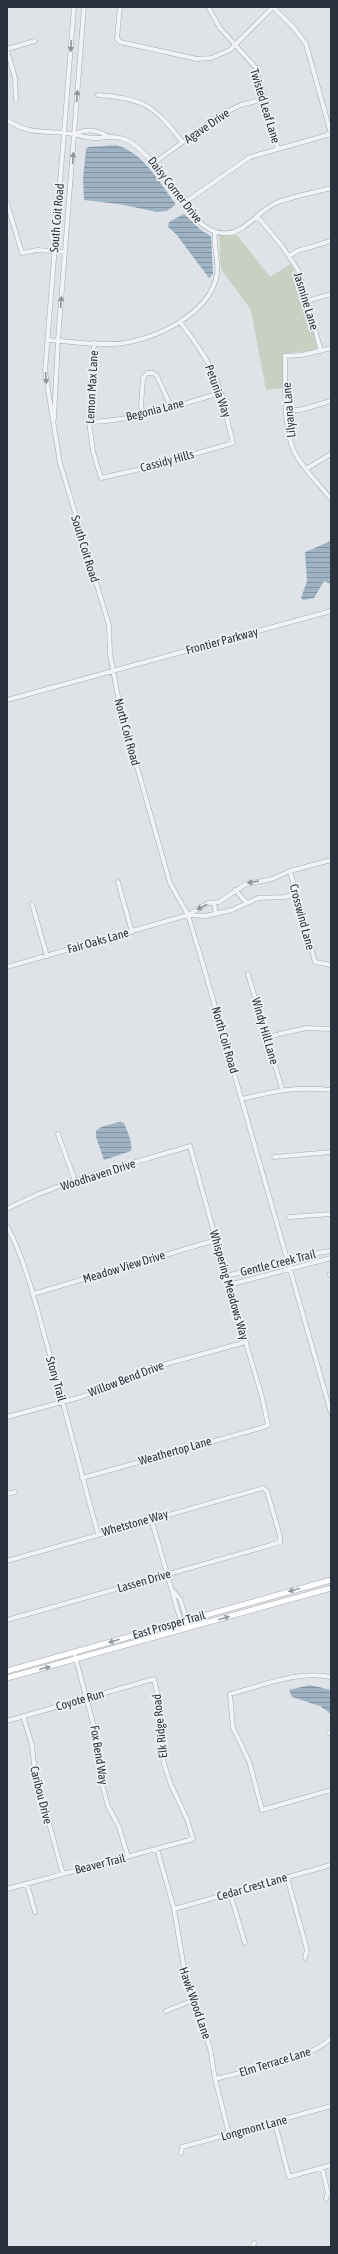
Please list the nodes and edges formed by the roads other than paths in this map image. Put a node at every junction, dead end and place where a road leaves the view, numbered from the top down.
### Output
1 (74, 7) edge
2 (84, 7) edge
3 (120, 7) edge
4 (208, 7) edge
5 (273, 7) edge
6 (35, 41) dead end
7 (236, 45) junction
8 (7, 49) edge
9 (98, 95) dead end
10 (264, 99) junction
11 (16, 100) dead end
12 (7, 120) edge
13 (65, 134) junction
14 (74, 134) junction
15 (331, 134) edge
16 (182, 142) junction
17 (278, 149) junction
18 (154, 163) junction
19 (331, 188) edge
20 (7, 203) edge
21 (184, 203) junction
22 (257, 216) junction
23 (215, 232) junction
24 (331, 241) edge
25 (54, 251) junction
26 (65, 252) junction
27 (289, 256) junction
28 (331, 294) edge
29 (307, 301) junction
30 (180, 322) junction
31 (48, 340) junction
32 (58, 340) junction
33 (94, 344) junction
34 (331, 348) edge
35 (321, 351) junction
36 (221, 392) junction
37 (331, 401) edge
38 (171, 407) junction
39 (287, 410) junction
40 (143, 415) junction
41 (89, 422) junction
42 (54, 429) junction
43 (233, 443) joint
44 (331, 454) edge
45 (306, 468) junction
46 (101, 478) joint
47 (331, 499) edge
48 (331, 611) edge
49 (113, 670) junction
50 (7, 700) edge
51 (331, 860) edge
52 (290, 871) junction
53 (118, 882) dead end
54 (235, 890) junction
55 (296, 894) junction
56 (214, 903) junction
57 (247, 903) junction
58 (32, 904) dead end
59 (216, 914) junction
60 (188, 915) junction
61 (132, 932) junction
62 (47, 956) junction
63 (331, 965) edge
64 (7, 967) edge
65 (248, 974) dead end
66 (331, 1029) edge
67 (267, 1037) junction
68 (282, 1089) junction
69 (331, 1090) edge
70 (242, 1099) junction
71 (58, 1134) dead end
72 (190, 1146) joint
73 (331, 1152) edge
74 (274, 1157) dead end
75 (75, 1181) junction
76 (7, 1209) edge
77 (331, 1214) edge
78 (289, 1217) dead end
79 (7, 1226) edge
80 (216, 1240) junction
81 (331, 1251) edge
82 (331, 1258) edge
83 (288, 1260) junction
84 (290, 1268) junction
85 (226, 1276) junction
86 (229, 1285) junction
87 (33, 1294) junction
88 (246, 1342) junction
89 (63, 1402) junction
90 (331, 1413) edge
91 (7, 1417) edge
92 (268, 1425) joint
93 (82, 1478) junction
94 (15, 1492) dead end
95 (7, 1494) edge
96 (151, 1518) junction
97 (98, 1534) junction
98 (280, 1542) joint
99 (7, 1561) edge
100 (167, 1575) junction
101 (331, 1580) edge
102 (331, 1588) edge
103 (172, 1590) junction
104 (7, 1620) edge
105 (187, 1620) junction
106 (180, 1622) junction
107 (190, 1627) junction
108 (183, 1629) junction
109 (74, 1652) junction
110 (76, 1660) junction
111 (7, 1671) edge
112 (331, 1677) edge
113 (7, 1678) edge
114 (154, 1679) joint
115 (87, 1698) junction
116 (24, 1716) junction
117 (7, 1721) edge
118 (331, 1790) edge
119 (193, 1839) joint
120 (158, 1849) junction
121 (128, 1857) junction
122 (331, 1865) edge
123 (63, 1874) junction
124 (286, 1877) junction
125 (27, 1884) junction
126 (7, 1889) edge
127 (230, 1893) junction
128 (174, 1909) junction
129 (35, 1912) dead end
130 (245, 1943) dead end
131 (304, 1958) dead end
132 (194, 2000) junction
133 (166, 2011) dead end
134 (331, 2038) edge
135 (215, 2079) junction
136 (331, 2106) edge
137 (275, 2122) junction
138 (230, 2134) junction
139 (181, 2153) dead end
140 (331, 2165) edge
141 (322, 2168) junction
142 (326, 2199) dead end

1 -> 13 street, South Coit Road
14 -> 2 street, South Coit Road
3 - 7 street
4 - 7 street, Twisted Leaf Lane
5 - 7 street
5 - 15 street
6 - 8 street
7 - 10 street, Twisted Leaf Lane
8 - 11 street
9 - 16 street
10 - 16 street, Agave Drive
10 - 17 street, Twisted Leaf Lane
12 - 13 street, Daisy Corner Drive
13 - 14 street, Daisy Corner Drive
13 - 25 street, South Coit Road
14 - 18 street, Daisy Corner Drive
26 -> 14 street, South Coit Road
15 - 17 street
16 - 18 street, Agave Drive
17 - 21 street
18 - 21 street, Daisy Corner Drive
19 - 22 street, Daisy Corner Drive
20 - 25 street
21 - 23 street, Daisy Corner Drive
22 - 23 street, Daisy Corner Drive
22 - 27 street, Jasmine Lane
23 - 30 street
24 - 27 street
25 - 26 street
25 - 31 street, South Coit Road
32 -> 26 street, South Coit Road
27 - 29 street, Jasmine Lane
28 - 29 street
29 - 35 street, Jasmine Lane
30 - 33 street
30 - 36 street, Petunia Way
31 - 32 street
31 -> 42 street, South Coit Road
32 - 33 street
32 - 42 street, South Coit Road
33 - 41 street, Lemon Max Lane
34 - 35 street
35 - 39 street, Lilyana Lane
36 - 38 street, Begonia Lane
36 - 43 street, Petunia Way
37 - 39 street
38 - 40 street, Begonia Lane
38 - 40 street
39 - 45 street, Lilyana Lane
40 - 41 street, Begonia Lane
41 - 46 street, Lemon Max Lane
42 - 49 street, South Coit Road
43 - 46 street, Cassidy Hills
44 - 45 street
45 - 47 street, Lilyana Lane
48 - 49 street, Frontier Parkway
49 - 50 street, Frontier Parkway
49 - 60 street, North Coit Road
51 - 52 street, Fair Oaks Lane
52 -> 54 street, Fair Oaks Lane
52 - 55 street, Crosswind Lane
53 - 61 street
54 - 56 street, Fair Oaks Lane
54 - 57 street
55 - 57 street, Fair Oaks Lane
55 - 63 street, Crosswind Lane
56 - 59 street
56 -> 60 street, Fair Oaks Lane
57 - 59 street, Fair Oaks Lane
58 - 62 street
59 - 60 street, Fair Oaks Lane
60 - 61 street, Fair Oaks Lane
60 - 70 street, North Coit Road
61 - 62 street, Fair Oaks Lane
62 - 64 street, Fair Oaks Lane
65 - 67 street, Windy Hill Lane
66 - 67 street
67 - 68 street, Windy Hill Lane
68 - 69 street
68 - 70 street
70 - 83 street, North Coit Road
71 - 75 street
72 - 75 street, Woodhaven Drive
72 - 80 street, Whispering Meadows Way
73 - 74 street
75 - 76 street, Woodhaven Drive
77 - 78 street
79 - 87 street, Stony Trail
80 - 85 street, Whispering Meadows Way
80 - 87 street, Meadow View Drive
81 - 83 street, Gentle Creek Trail
82 - 84 street, Gentle Creek Trail
83 - 84 street, North Coit Road
83 - 85 street, Gentle Creek Trail
84 - 86 street, Gentle Creek Trail
84 - 90 street, North Coit Road
85 - 86 street, Whispering Meadows Way
86 - 88 street, Whispering Meadows Way
87 - 89 street, Stony Trail
88 - 89 street, Willow Bend Drive
88 - 92 street, Whispering Meadows Way
89 - 91 street, Willow Bend Drive
89 - 93 street, Stony Trail
92 - 93 street, Weathertop Lane
93 - 97 street, Stony Trail
94 - 95 street
96 - 97 street, Whetstone Way
96 - 98 street, Whetstone Way
96 - 100 street
97 - 99 street, Whetstone Way
98 - 100 street, Lassen Drive
100 - 103 street
100 - 104 street, Lassen Drive
101 -> 105 main road, East Prosper Trail
107 -> 102 main road, East Prosper Trail
103 - 105 street
103 - 106 street
105 - 106 main road, East Prosper Trail
105 - 107 street
106 - 108 street
106 -> 109 main road, East Prosper Trail
107 - 108 main road, East Prosper Trail
108 - 110 main road, East Prosper Trail
109 - 110 street, Fox Bend Way
109 - 111 main road, East Prosper Trail
113 -> 110 main road, East Prosper Trail
110 - 115 street, Fox Bend Way
112 - 118 street
114 - 115 street, Coyote Run
114 - 119 street, Elk Ridge Road
115 - 116 street, Coyote Run
115 - 121 street, Fox Bend Way
116 - 117 street, Coyote Run
116 - 123 street, Caribou Drive
119 - 120 street, Beaver Trail
120 - 121 street, Beaver Trail
120 - 128 street, Hawk Wood Lane
121 - 123 street, Beaver Trail
122 - 124 street, Cedar Crest Lane
123 - 125 street, Beaver Trail
124 - 127 street, Cedar Crest Lane
124 - 131 street
125 - 126 street, Beaver Trail
125 - 129 street
127 - 128 street, Cedar Crest Lane
127 - 130 street
128 - 132 street, Hawk Wood Lane
132 - 133 street
132 - 135 street, Hawk Wood Lane
134 - 135 street, Elm Terrace Lane
135 - 138 street, Hawk Wood Lane
136 - 137 street, Longmont Lane
137 - 138 street, Longmont Lane
137 - 141 street
138 - 139 street, Longmont Lane
140 - 141 street
141 - 142 street

